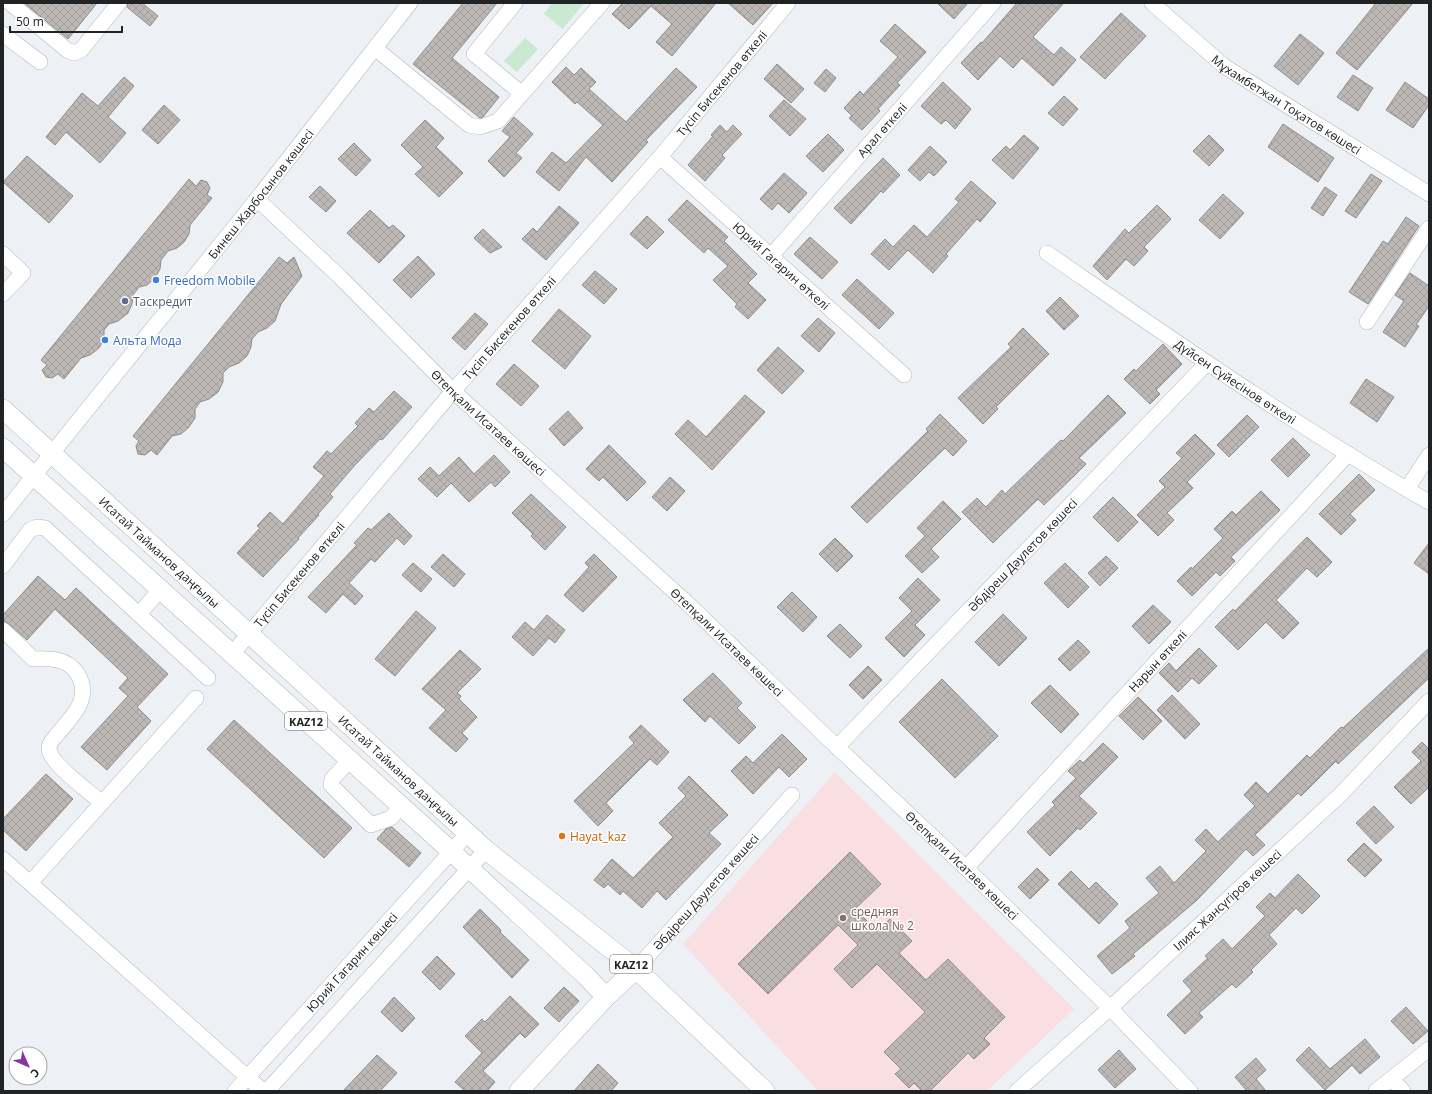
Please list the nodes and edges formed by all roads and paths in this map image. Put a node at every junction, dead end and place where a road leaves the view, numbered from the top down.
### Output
1 (10, 3) edge
2 (119, 3) edge
3 (410, 3) edge
4 (515, 3) edge
5 (602, 3) edge
6 (788, 3) edge
7 (993, 3) edge
8 (1152, 3) edge
9 (3, 34) edge
10 (376, 49) junction
11 (40, 62) dead end
12 (521, 93) junction
13 (660, 157) junction
14 (1429, 194) edge
15 (257, 199) junction
16 (1429, 228) edge
17 (1047, 253) dead end
18 (3, 254) edge
19 (771, 256) junction
20 (3, 294) edge
21 (1368, 322) dead end
22 (1207, 363) junction
23 (904, 374) dead end
24 (454, 391) junction
25 (3, 409) edge
26 (3, 448) edge
27 (51, 453) junction
28 (1348, 454) junction
29 (1429, 455) edge
30 (34, 476) junction
31 (1407, 489) junction
32 (1429, 502) edge
33 (3, 514) edge
34 (3, 566) edge
35 (160, 590) junction
36 (139, 614) junction
37 (3, 630) edge
38 (249, 632) junction
39 (232, 654) junction
40 (208, 678) dead end
41 (196, 698) dead end
42 (1429, 701) edge
43 (837, 747) junction
44 (350, 760) junction
45 (792, 795) dead end
46 (102, 803) junction
47 (401, 806) junction
48 (468, 833) junction
49 (486, 850) junction
50 (451, 853) junction
51 (3, 859) edge
52 (966, 868) junction
53 (469, 869) junction
54 (30, 883) junction
55 (636, 969) junction
56 (606, 997) junction
57 (1110, 1008) junction
58 (1429, 1049) edge
59 (249, 1077) junction
60 (1392, 1078) junction
61 (235, 1091) edge
62 (263, 1091) edge
63 (267, 1091) edge
64 (519, 1091) edge
65 (765, 1091) edge
66 (1017, 1091) edge
67 (1190, 1091) edge
68 (1376, 1091) edge
69 (1403, 1091) edge

1 - 2 street
3 - 10 street, Бинеш Жарбосынов көшесі
4 - 12 street
5 - 12 street
6 - 13 street, Түсіп Бисекенов өткелі
7 - 19 street, Арал өткелі
8 - 14 street, Мұхамбетжан Тоқатов көшесі
9 - 11 street
10 - 12 street
10 - 15 street, Бинеш Жарбосынов көшесі
13 - 19 street, Юрий Гагарин өткелі
13 - 24 street, Түсіп Бисекенов өткелі
15 - 24 street, Өтепқали Исатаев көшесі
15 - 27 street, Бинеш Жарбосынов көшесі
16 - 21 street
17 - 22 street, Дүйсен Сүйесінов өткелі
18 - 20 street
19 - 23 street, Юрий Гагарин өткелі
22 - 28 street, Дүйсен Сүйесінов өткелі
22 - 43 street, Әбдіреш Дәулетов көшесі
24 - 38 street, Түсіп Бисекенов өткелі
24 - 43 street, Өтепқали Исатаев көшесі
25 - 27 main road, Исатай Тайманов даңғылы / KAZ12
26 - 30 main road, Исатай Тайманов даңғылы / KAZ12
27 - 30 street, Бинеш Жарбосынов көшесі
27 - 38 main road, Исатай Тайманов даңғылы / KAZ12
28 - 31 street, Дүйсен Сүйесінов өткелі
28 - 52 street, Нарын өткелі
29 - 31 street
30 - 33 street, Бинеш Жарбосынов көшесі
30 - 35 main road, Исатай Тайманов даңғылы / KAZ12
31 - 32 street, Дүйсен Сүйесінов өткелі
34 - 36 street
35 - 36 street
35 - 39 main road, Исатай Тайманов даңғылы / KAZ12
36 - 40 street
37 - 46 street
38 - 39 street, Түсіп Бисекенов өткелі
38 - 48 main road, Исатай Тайманов даңғылы / KAZ12
39 - 44 main road, Исатай Тайманов даңғылы / KAZ12
41 - 46 street
42 - 57 street, Ілияс Жансүгіров көшесі
43 - 52 street, Өтепқали Исатаев көшесі
44 - 47 main road, Исатай Тайманов даңғылы / KAZ12
44 - 47 street
45 - 55 street, Әбдіреш Дәулетов көшесі
46 - 54 street
47 - 50 main road, Исатай Тайманов даңғылы / KAZ12
48 - 49 main road, Исатай Тайманов даңғылы / KAZ12
48 - 50 street, Юрий Гагарин көшесі
49 - 53 street, Юрий Гагарин көшесі
49 - 55 main road, Исатай Тайманов даңғылы / KAZ12
50 - 53 main road, Исатай Тайманов даңғылы / KAZ12
50 - 59 street, Юрий Гагарин көшесі
51 - 54 street
52 - 57 street, Өтепқали Исатаев көшесі
53 - 56 main road, Исатай Тайманов даңғылы / KAZ12
53 - 63 street, Юрий Гагарин көшесі
54 - 59 street
55 - 56 main road, Әбдіреш Дәулетов көшесі / KAZ12
55 - 65 main road, Исатай Тайманов даңғылы / KAZ12
56 - 64 main road, Әбдіреш Дәулетов көшесі / KAZ12
57 - 66 street, Ілияс Жансүгіров көшесі
57 - 67 street, Өтепқали Исатаев көшесі
58 - 60 street
59 - 61 street, Юрий Гагарин көшесі
59 - 62 street
60 - 68 street
60 - 69 street

